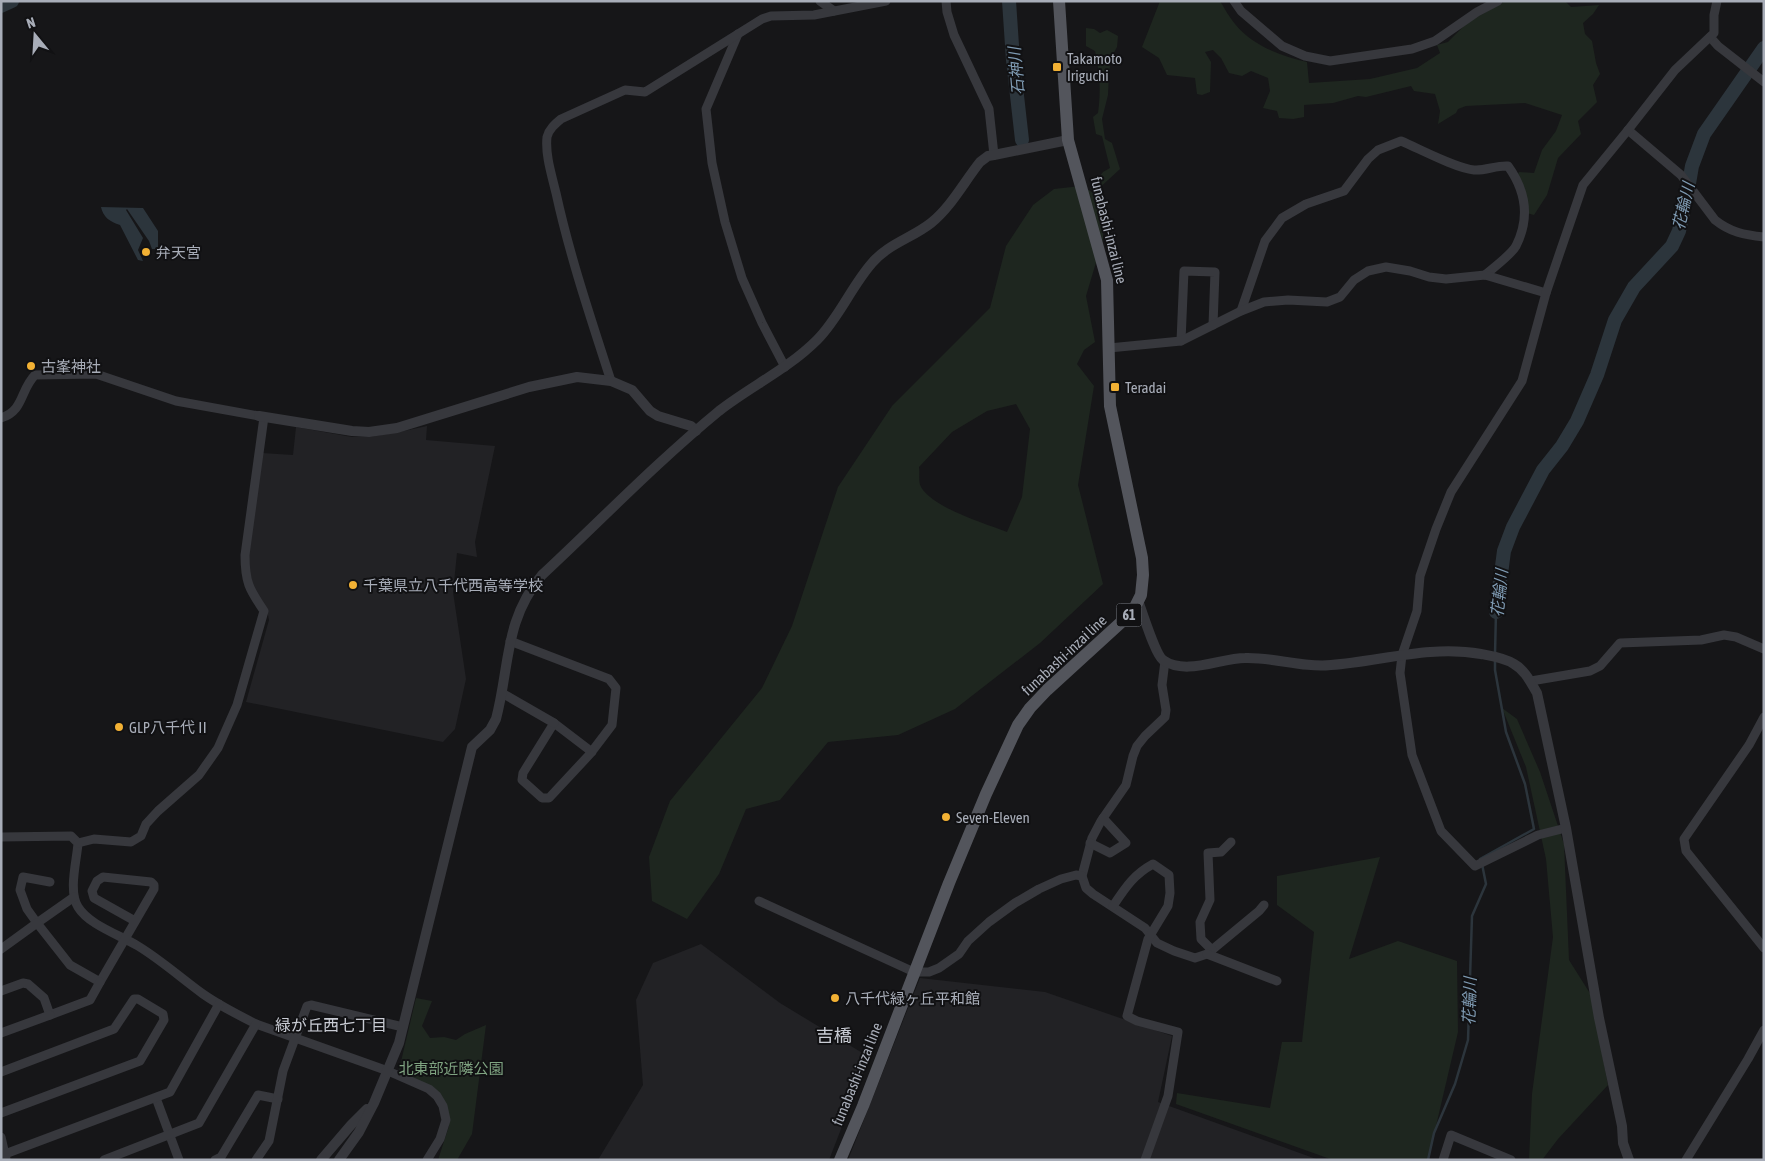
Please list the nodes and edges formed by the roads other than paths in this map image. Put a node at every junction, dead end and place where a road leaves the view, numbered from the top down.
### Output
1 (820, 1) edge
2 (886, 1) edge
3 (946, 1) edge
4 (1059, 1) edge
5 (1234, 1) edge
6 (1498, 1) edge
7 (1717, 1) edge
8 (834, 11) junction
9 (738, 34) junction
10 (1710, 36) junction
11 (1764, 82) edge
12 (1628, 130) junction
13 (1068, 140) junction
14 (994, 154) junction
15 (1764, 237) edge
16 (1485, 276) junction
17 (1546, 293) junction
18 (1241, 311) junction
19 (1213, 325) junction
20 (1181, 341) junction
21 (1109, 348) junction
22 (785, 367) junction
23 (611, 381) junction
24 (262, 417) junction
25 (1, 418) edge
26 (696, 431) junction
27 (1138, 601) junction
28 (510, 641) junction
29 (1764, 649) edge
30 (1402, 655) junction
31 (1165, 661) junction
32 (1531, 681) junction
33 (502, 693) junction
34 (1764, 717) edge
35 (554, 723) junction
36 (592, 752) junction
37 (1103, 818) junction
38 (1566, 828) junction
39 (1, 837) edge
40 (1231, 842) dead end
41 (78, 843) junction
42 (1090, 843) junction
43 (1082, 876) junction
44 (50, 882) dead end
45 (74, 897) junction
46 (760, 901) dead end
47 (1264, 905) dead end
48 (1113, 906) junction
49 (135, 922) junction
50 (38, 923) junction
51 (1150, 934) junction
52 (125, 938) junction
53 (1764, 948) edge
54 (1, 949) edge
55 (1210, 952) junction
56 (914, 972) junction
57 (1277, 981) dead end
58 (100, 982) junction
59 (1, 991) edge
60 (219, 1004) junction
61 (50, 1014) junction
62 (256, 1024) junction
63 (403, 1027) junction
64 (1764, 1030) edge
65 (1, 1033) edge
66 (294, 1038) junction
67 (388, 1071) junction
68 (1, 1072) edge
69 (156, 1098) junction
70 (278, 1099) junction
71 (374, 1103) junction
72 (1, 1113) edge
73 (170, 1135) junction
74 (1, 1137) edge
75 (6, 1157) edge
76 (104, 1160) edge
77 (179, 1160) edge
78 (215, 1160) edge
79 (256, 1160) edge
80 (321, 1160) edge
81 (339, 1160) edge
82 (427, 1160) edge
83 (840, 1160) edge
84 (1145, 1160) edge
85 (1443, 1160) edge
86 (1511, 1160) edge
87 (1629, 1160) edge
88 (1686, 1160) edge

1 - 8 street
2 - 8 street
3 - 14 street
4 - 13 main road, funabashi-inzai line / 61
5 - 6 street
7 - 10 street
8 - 9 street
9 - 22 street
9 - 23 street
10 - 11 street
10 - 12 street
12 - 15 street
12 - 17 street
13 - 14 street
13 - 21 main road, funabashi-inzai line / 61
14 - 22 street
16 - 17 street
16 - 18 street
16 - 18 street
17 - 30 street
18 - 19 street
19 - 20 street
19 - 20 street
20 - 21 street
21 - 27 main road, funabashi-inzai line / 61
22 - 26 street
23 - 24 street
23 - 26 street
24 - 25 street
24 - 41 street
26 - 28 street
27 - 31 street
27 - 56 main road, funabashi-inzai line / 61
28 - 33 street
28 - 36 street
29 - 32 street
30 - 31 street
30 - 32 street
30 - 38 street
31 - 37 street
32 - 38 street
33 - 35 street
33 - 63 street
34 - 53 street
35 - 36 street
35 - 36 street
37 - 42 street
37 - 42 street
38 - 87 street
39 - 41 street
40 - 55 street
41 - 45 street
42 - 43 street
43 - 48 street
43 - 56 street
44 - 50 street
45 - 50 street
45 - 52 street
46 - 56 street
47 - 55 street
48 - 51 street
48 - 51 street
49 - 49 street
49 - 52 street
50 - 54 street
50 - 58 street
51 - 55 street
51 - 84 street
52 - 58 street
52 - 60 street
55 - 57 street
56 - 83 main road, funabashi-inzai line / 61
58 - 61 street
59 - 61 street
60 - 62 street
60 - 69 street
61 - 65 street
62 - 66 street
62 - 73 street
63 - 66 street
63 - 67 street
64 - 88 street
66 - 67 street
66 - 70 street
67 - 71 street
67 - 82 street
68 - 72 street
69 - 73 street
69 - 75 street
70 - 78 street
70 - 79 street
71 - 80 street
71 - 81 street
73 - 76 street
73 - 77 street
74 - 75 street
85 - 86 street

